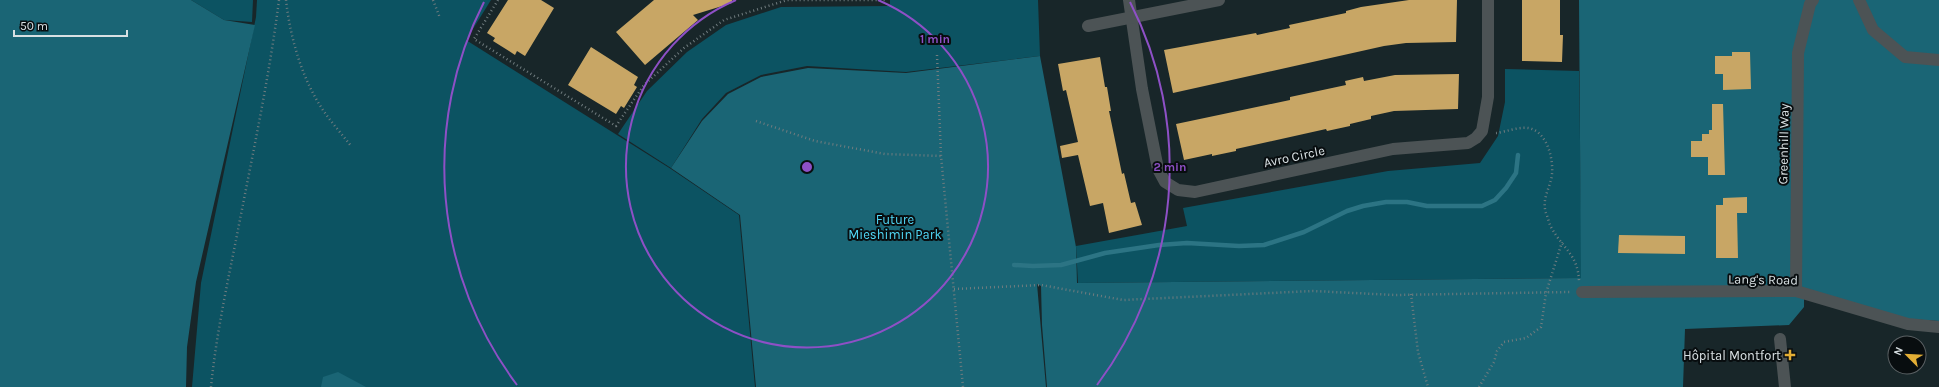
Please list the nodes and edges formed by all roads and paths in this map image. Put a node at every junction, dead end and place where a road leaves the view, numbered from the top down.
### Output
1 (279, 0) edge
2 (286, 0) edge
3 (433, 0) edge
4 (498, 0) edge
5 (885, 0) edge
6 (1129, 0) edge
7 (1219, 0) edge
8 (1488, 0) edge
9 (1813, 0) edge
10 (1859, 0) edge
11 (440, 18) dead end
12 (1131, 19) junction
13 (1088, 26) dead end
14 (937, 55) dead end
15 (1939, 60) edge
16 (756, 120) dead end
17 (1496, 134) dead end
18 (351, 146) dead end
19 (941, 156) junction
20 (1562, 242) junction
21 (954, 289) junction
22 (1796, 291) junction
23 (1580, 292) junction
24 (1546, 293) junction
25 (1411, 294) junction
26 (1939, 327) edge
27 (1780, 339) dead end
28 (211, 387) edge
29 (963, 387) edge
30 (1428, 387) edge
31 (1479, 387) edge
32 (1785, 387) edge

1 - 28 path
2 - 18 path
3 - 11 path
4 - 5 path
6 - 12 street, Avro Circle
7 - 12 street
8 - 12 street, Avro Circle
9 - 22 street, Greenhill Way
10 - 15 street
12 - 13 street
14 - 19 path
16 - 19 path
17 - 20 path
19 - 21 path
20 - 23 path
20 - 24 path
21 - 25 path
21 - 29 path
22 - 23 street, Lang's Road
22 - 26 street, Lang's Road
23 - 24 path
24 - 25 path
24 - 31 path
25 - 30 path
27 - 32 street

